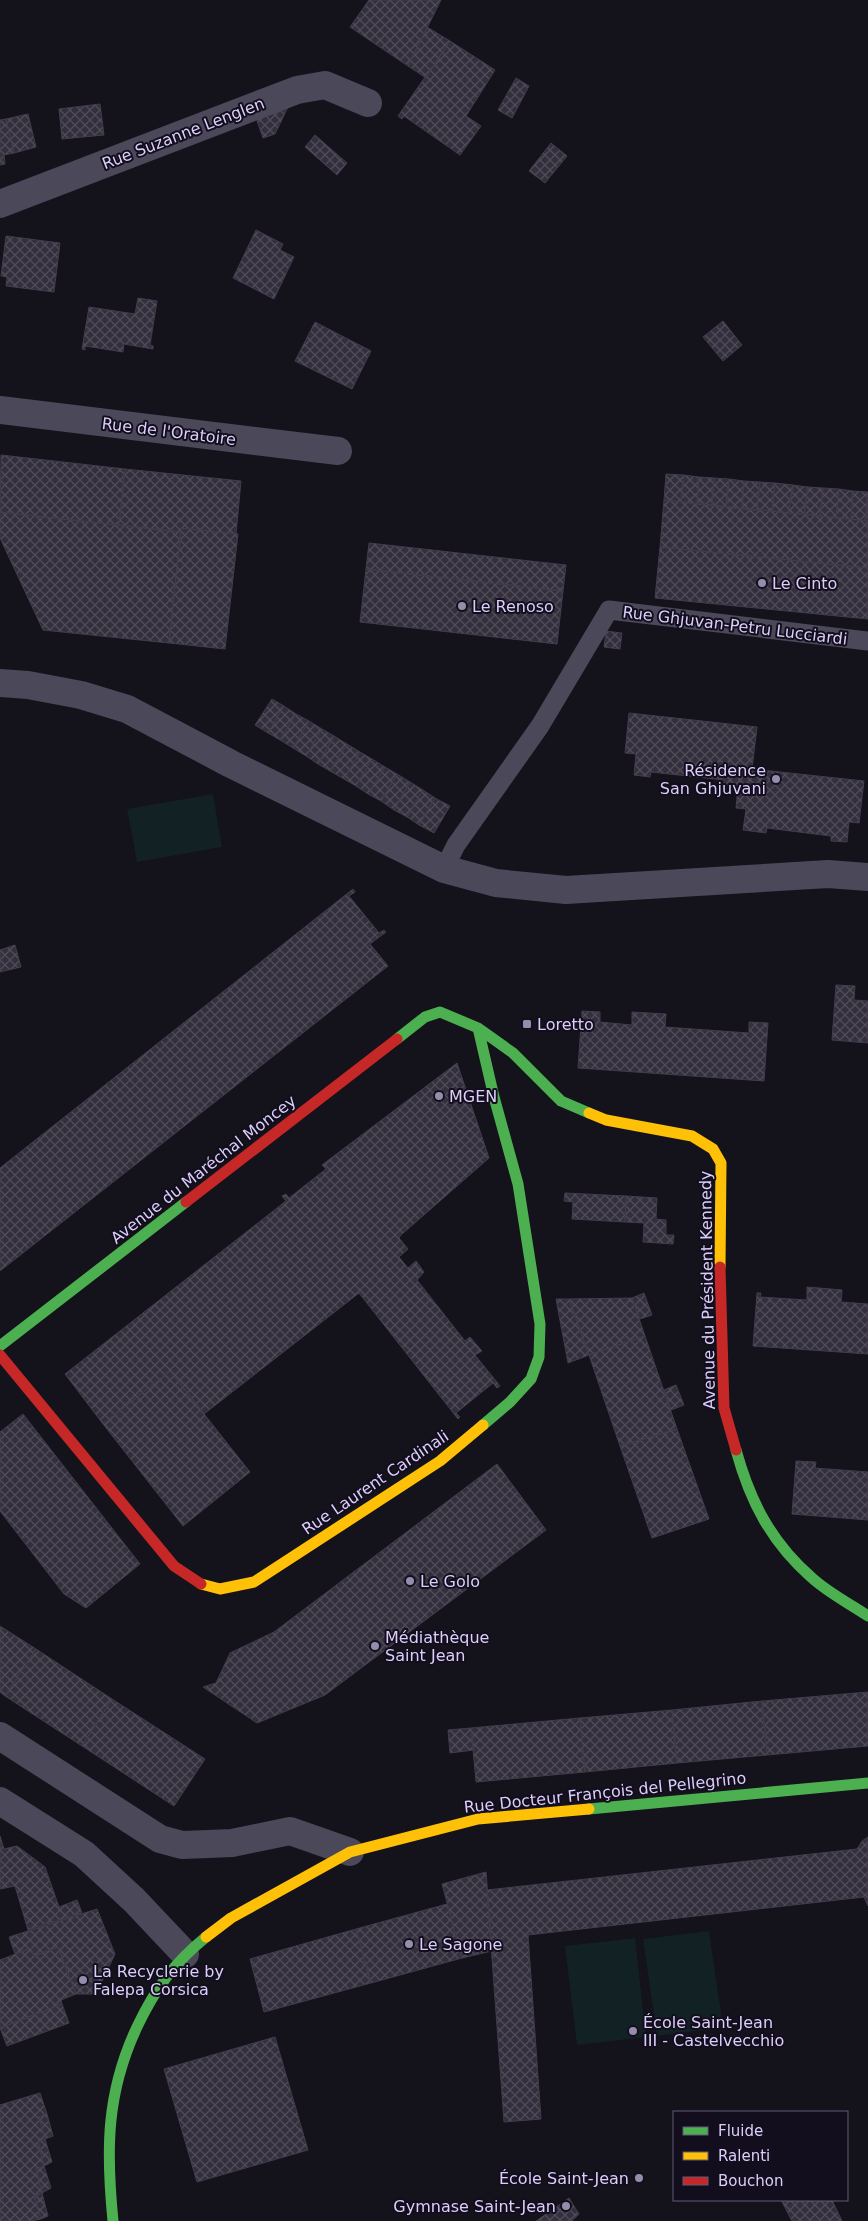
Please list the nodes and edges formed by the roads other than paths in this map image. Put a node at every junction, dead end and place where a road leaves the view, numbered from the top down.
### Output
1 (368, 103) dead end
2 (0, 204) edge
3 (0, 410) edge
4 (338, 451) dead end
5 (868, 641) edge
6 (0, 683) edge
7 (444, 869) junction
8 (868, 877) edge
9 (425, 1017) joint
10 (478, 1028) junction
11 (0, 1346) edge
12 (0, 1355) edge
13 (868, 1616) edge
14 (0, 1736) edge
15 (868, 1782) edge
16 (0, 1801) edge
17 (350, 1852) junction
18 (185, 1954) junction
19 (113, 2221) edge

1 - 2 street, Rue Suzanne Lenglen
3 - 4 street, Rue de l'Oratoire
5 - 7 lane, Rue Ghjuvan-Petru Lucciardi
6 - 7 street
7 - 8 street
9 - 10 street, Avenue du Président Kennedy
9 - 11 street, Avenue du Maréchal Moncey
10 - 12 street, Rue Laurent Cardinali
10 - 13 street, Avenue du Président Kennedy
14 - 17 street
15 - 17 street, Rue Docteur François del Pellegrino
16 - 18 street
17 - 18 street, Rue Docteur François del Pellegrino
18 - 19 street, Rue Docteur François del Pellegrino

